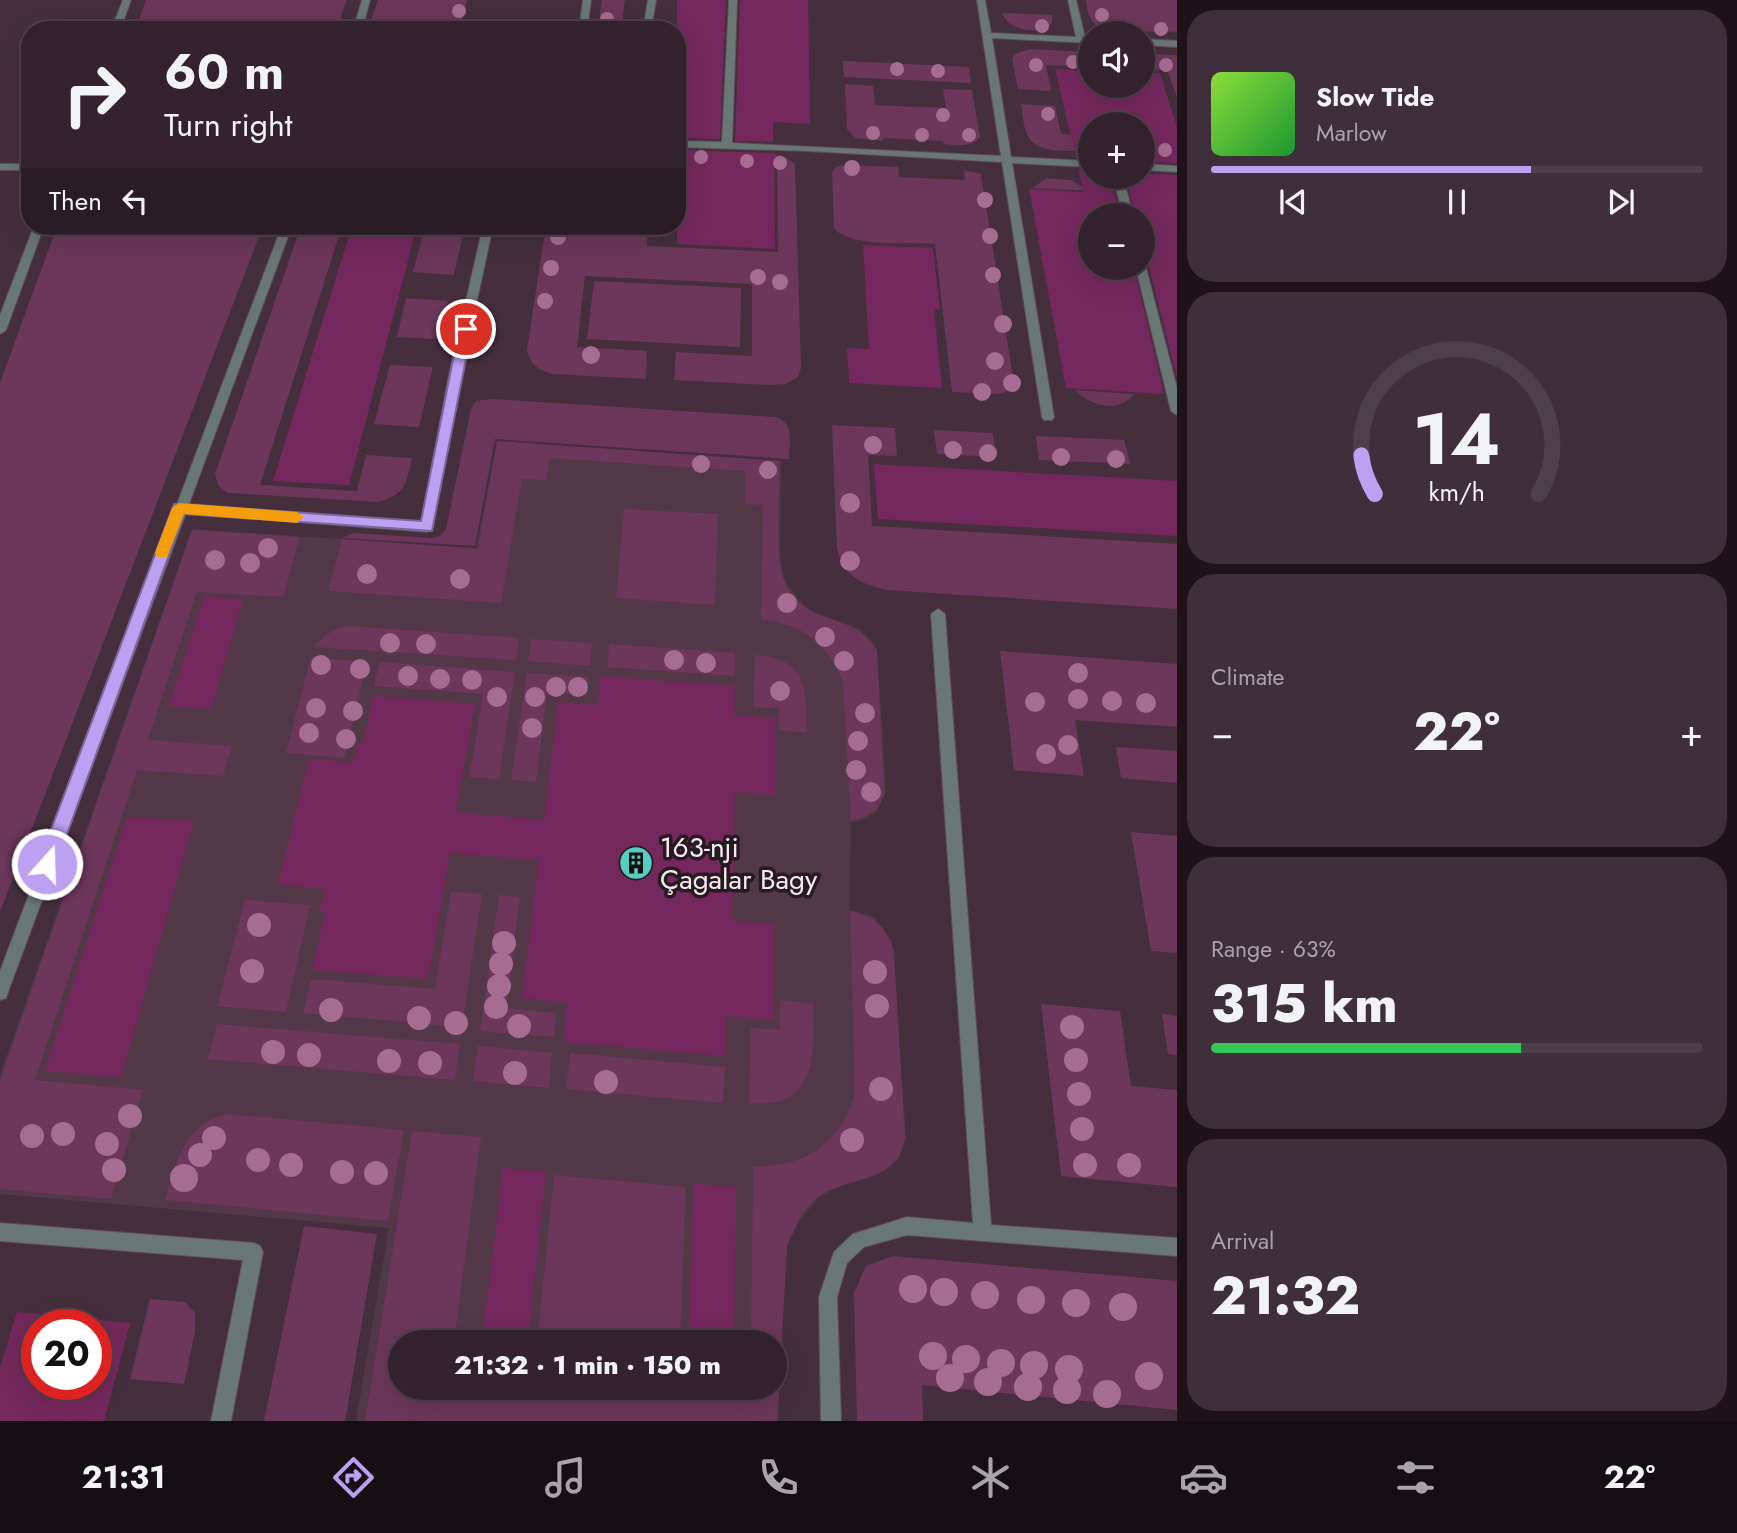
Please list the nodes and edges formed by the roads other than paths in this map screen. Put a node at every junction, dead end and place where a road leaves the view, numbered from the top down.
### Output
1 (127, 0) edge
2 (366, 0) edge
3 (587, 0) edge
4 (652, 0) edge
5 (733, 0) edge
6 (981, 0) edge
7 (1072, 0) edge
8 (119, 21) edge
9 (360, 21) edge
10 (584, 21) edge
11 (648, 21) edge
12 (1079, 21) edge
13 (987, 35) junction
14 (1078, 40) edge
15 (1155, 43) edge
16 (1177, 44) edge
17 (686, 144) edge
18 (727, 145) junction
19 (1007, 159) junction
20 (1078, 163) edge
21 (0, 167) edge
22 (21, 167) edge
23 (1155, 168) edge
24 (1177, 169) edge
25 (36, 235) edge
26 (284, 235) edge
27 (486, 235) edge
28 (1144, 280) edge
29 (0, 330) edge
30 (1177, 411) edge
31 (1048, 417) dead end
32 (179, 508) junction
33 (938, 614) dead end
34 (0, 992) edge
35 (0, 1232) edge
36 (984, 1233) junction
37 (1177, 1247) edge
38 (222, 1421) edge
39 (831, 1421) edge

1 - 8 street
2 - 9 street
3 - 10 street
4 - 11 street
5 - 18 street
6 - 13 street
7 - 12 street
13 - 14 street
13 - 19 street
15 - 16 street
17 - 18 street
18 - 19 street
19 - 20 street
19 - 31 street
21 - 22 street
23 - 24 street
25 - 29 street
26 - 32 street
27 - 32 street
28 - 30 street
32 - 34 street
33 - 36 street
35 - 38 street
36 - 37 street
36 - 39 street

